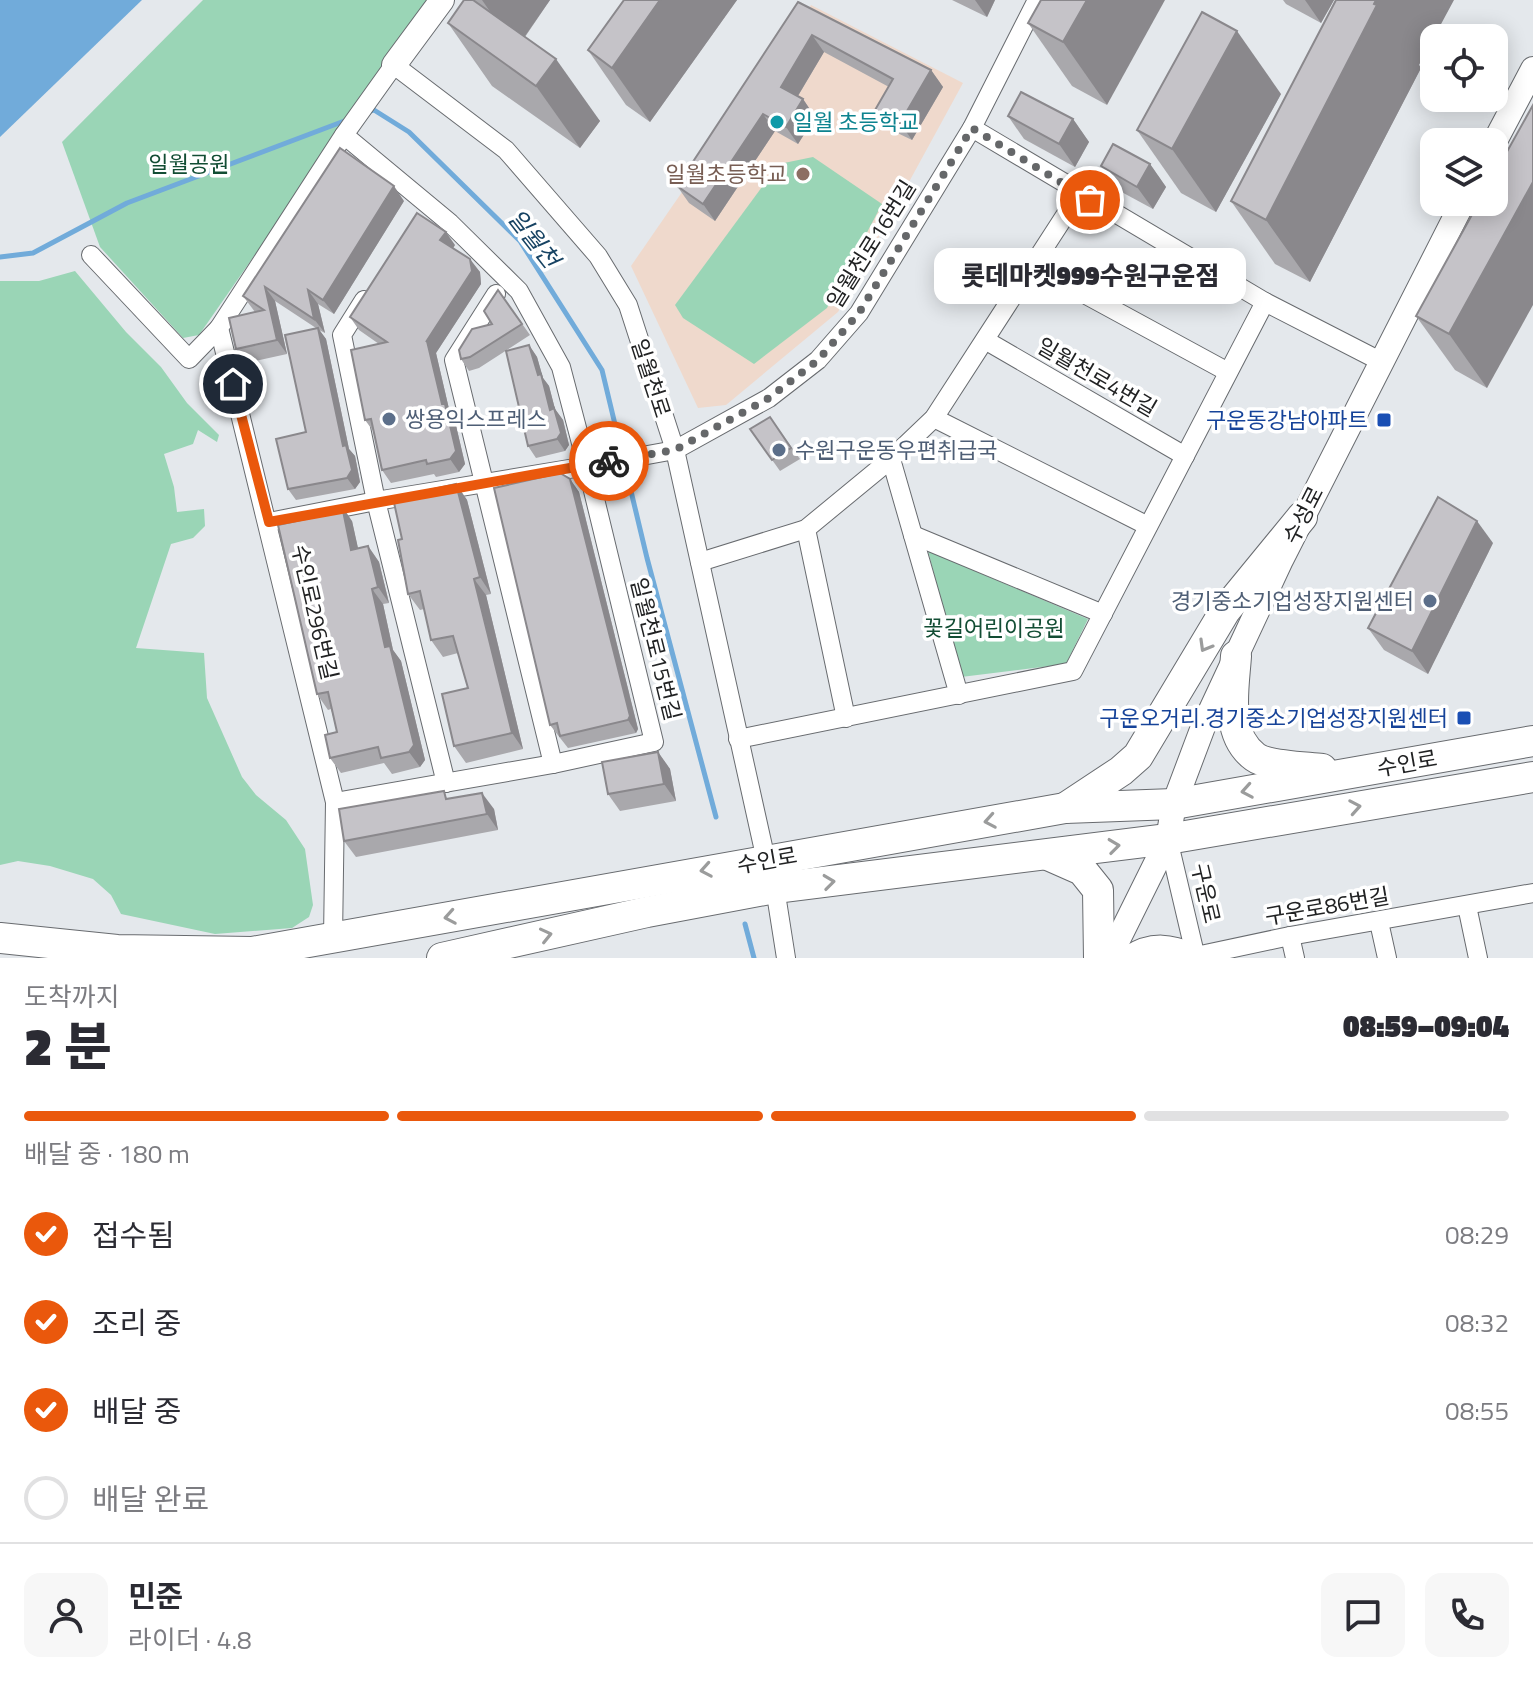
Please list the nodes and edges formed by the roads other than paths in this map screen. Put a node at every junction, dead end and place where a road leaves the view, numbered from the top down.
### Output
1 (442, 0) edge
2 (1037, 0) edge
3 (394, 65) junction
4 (1533, 69) edge
5 (972, 128) junction
6 (1502, 128) edge
7 (344, 135) junction
8 (1079, 194) junction
9 (1456, 216) edge
10 (91, 255) dead end
11 (1033, 266) junction
12 (506, 279) junction
13 (375, 282) edge
14 (1265, 302) junction
15 (219, 328) junction
16 (985, 340) junction
17 (1380, 361) junction
18 (1228, 372) junction
19 (934, 418) junction
20 (675, 450) junction
21 (1185, 456) junction
22 (891, 459) junction
23 (587, 466) junction
24 (482, 484) junction
25 (376, 501) junction
26 (1302, 517) junction
27 (269, 522) junction
28 (1148, 526) junction
29 (806, 529) junction
30 (913, 535) junction
31 (700, 562) junction
32 (1103, 614) junction
33 (1236, 656) junction
34 (959, 695) junction
35 (846, 718) junction
36 (738, 739) junction
37 (1533, 741) edge
38 (553, 764) junction
39 (1352, 773) junction
40 (1533, 777) edge
41 (446, 783) junction
42 (335, 802) junction
43 (1174, 804) junction
44 (1065, 808) junction
45 (1168, 839) junction
46 (1046, 855) junction
47 (771, 874) junction
48 (1533, 893) edge
49 (1467, 906) junction
50 (1379, 922) junction
51 (1290, 936) junction
52 (0, 938) edge
53 (333, 938) junction
54 (1196, 957) edge
55 (442, 958) edge
56 (786, 958) edge
57 (1099, 958) edge
58 (1109, 958) edge
59 (1129, 958) edge
60 (1295, 958) edge
61 (1387, 958) edge
62 (1478, 958) edge

1 - 3 street
2 - 5 street, 일월천로16번길
3 - 7 street
3 - 20 street, 일월천로
4 - 6 street
5 - 8 street
5 - 20 street, 일월천로16번길
7 - 12 street, 일월천로15번길
7 - 15 street
8 - 11 street
8 - 14 street
9 - 17 street, 수성로
10 - 15 street
11 - 16 street
11 - 18 street
12 - 23 street, 일월천로15번길
12 - 24 street
13 - 25 street
14 - 17 street
14 - 18 street
15 - 27 street, 수인로296번길
16 - 19 street
16 - 21 street, 일월천로4번길
17 - 26 street, 수성로
18 - 21 street
19 - 22 street
19 - 28 street
20 - 23 street
20 - 31 street, 일월천로
21 - 28 street
22 - 29 street
22 - 30 street
23 - 24 street
23 - 38 street, 일월천로15번길
24 - 25 street
24 - 38 street
25 - 27 street
25 - 41 street
26 - 33 street, 수성로
26 -> 44 main road
27 - 42 street, 수인로296번길
28 - 32 street
29 - 31 street
29 - 35 street
30 - 32 street
30 - 34 street
31 - 36 street, 일월천로
32 - 34 street
33 - 39 main road
33 - 43 street, 수성로
34 - 35 street
35 - 36 street
36 - 47 street, 일월천로
37 - 39 main road, 수인로
38 - 41 street, 일월천로15번길
39 -> 43 main road, 수인로
45 -> 40 main road, 수인로
41 - 42 street, 일월천로15번길
42 - 53 street, 수인로296번길
43 - 44 main road, 수인로
43 - 45 street, 수성로
44 -> 47 main road, 수인로
46 -> 45 main road, 수인로
45 - 54 street, 구운로
45 - 58 street, 수성로
47 -> 46 main road, 수인로
46 - 57 main road
47 -> 53 main road, 수인로
55 -> 47 main road, 수인로
47 - 56 street, 일월천로
48 - 49 street, 구운로86번길
49 - 50 street, 구운로86번길
49 - 62 street
50 - 51 street, 구운로86번길
50 - 61 street
51 - 54 street, 구운로86번길
51 - 60 street
52 - 53 main road, 수인로
54 - 59 street

